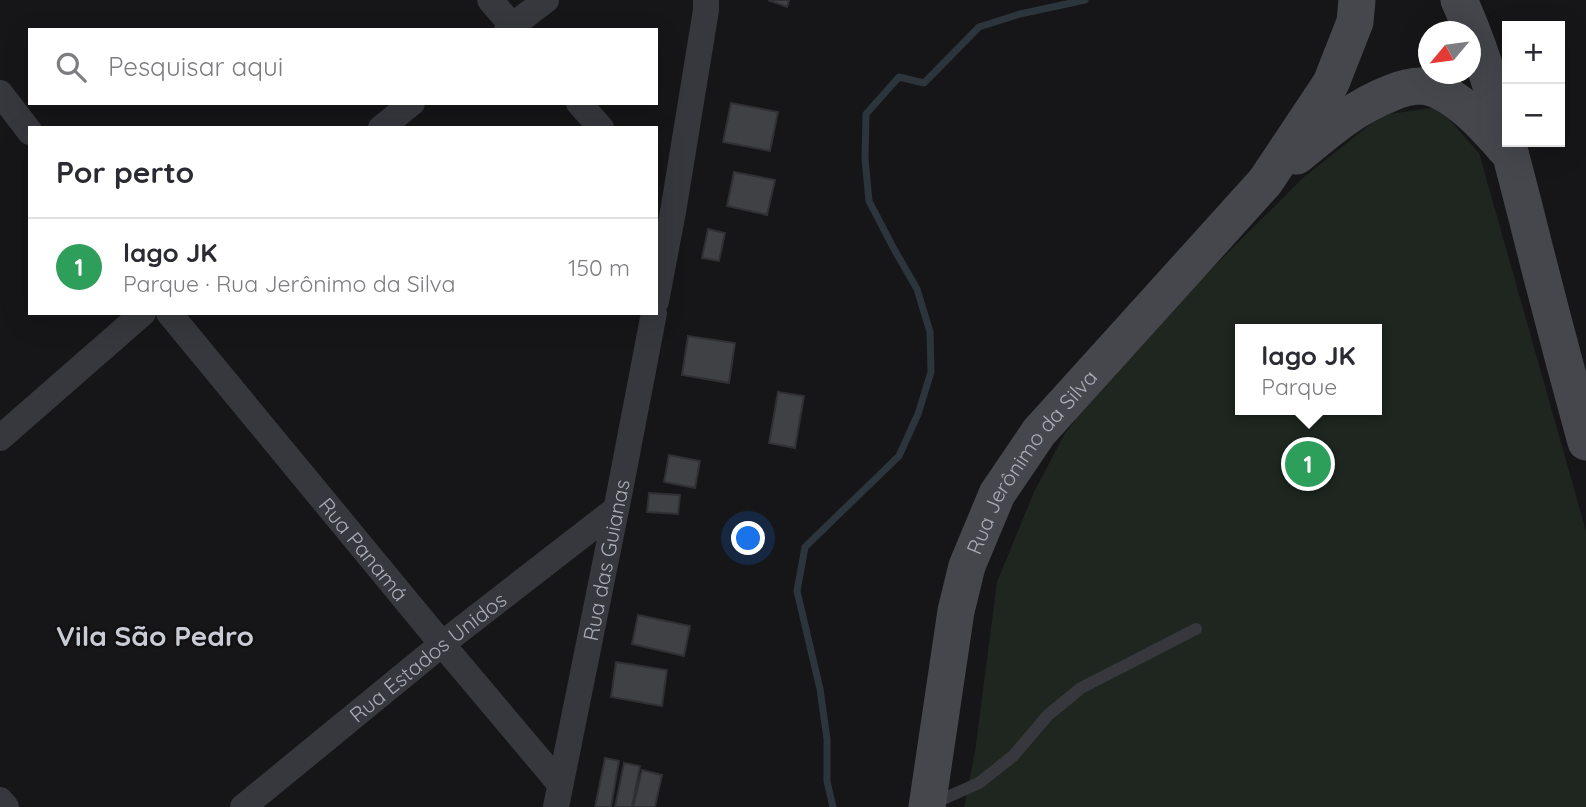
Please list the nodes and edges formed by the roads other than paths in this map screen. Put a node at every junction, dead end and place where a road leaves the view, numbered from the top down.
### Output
1 (490, 0) edge
2 (546, 0) edge
3 (706, 0) edge
4 (1357, 0) edge
5 (1459, 0) edge
6 (512, 28) edge
7 (0, 93) edge
8 (410, 105) edge
9 (581, 105) edge
10 (383, 126) edge
11 (599, 126) edge
12 (28, 129) edge
13 (1511, 156) junction
14 (1265, 182) junction
15 (665, 202) edge
16 (658, 279) edge
17 (142, 315) edge
18 (171, 315) edge
19 (654, 315) edge
20 (0, 438) edge
21 (1586, 442) edge
22 (616, 509) junction
23 (1196, 629) dead end
24 (442, 644) junction
25 (558, 795) edge
26 (0, 800) edge
27 (6, 807) edge
28 (243, 807) edge
29 (927, 807) edge

1 - 6 street
2 - 6 street
3 - 15 street
4 - 14 main road
5 - 13 main road
7 - 12 street
8 - 10 street
9 - 11 street
13 - 14 main road
13 - 21 main road
14 - 29 main road, Rua Jerônimo da Silva
15 - 16 street
17 - 20 street
18 - 24 street, Rua Panamá
19 - 22 street, Rua das Guianas
22 - 24 street, Rua Estados Unidos
22 - 25 street, Rua das Guianas
23 - 29 lane
24 - 25 street, Rua Panamá
24 - 28 street, Rua Estados Unidos
26 - 27 street

